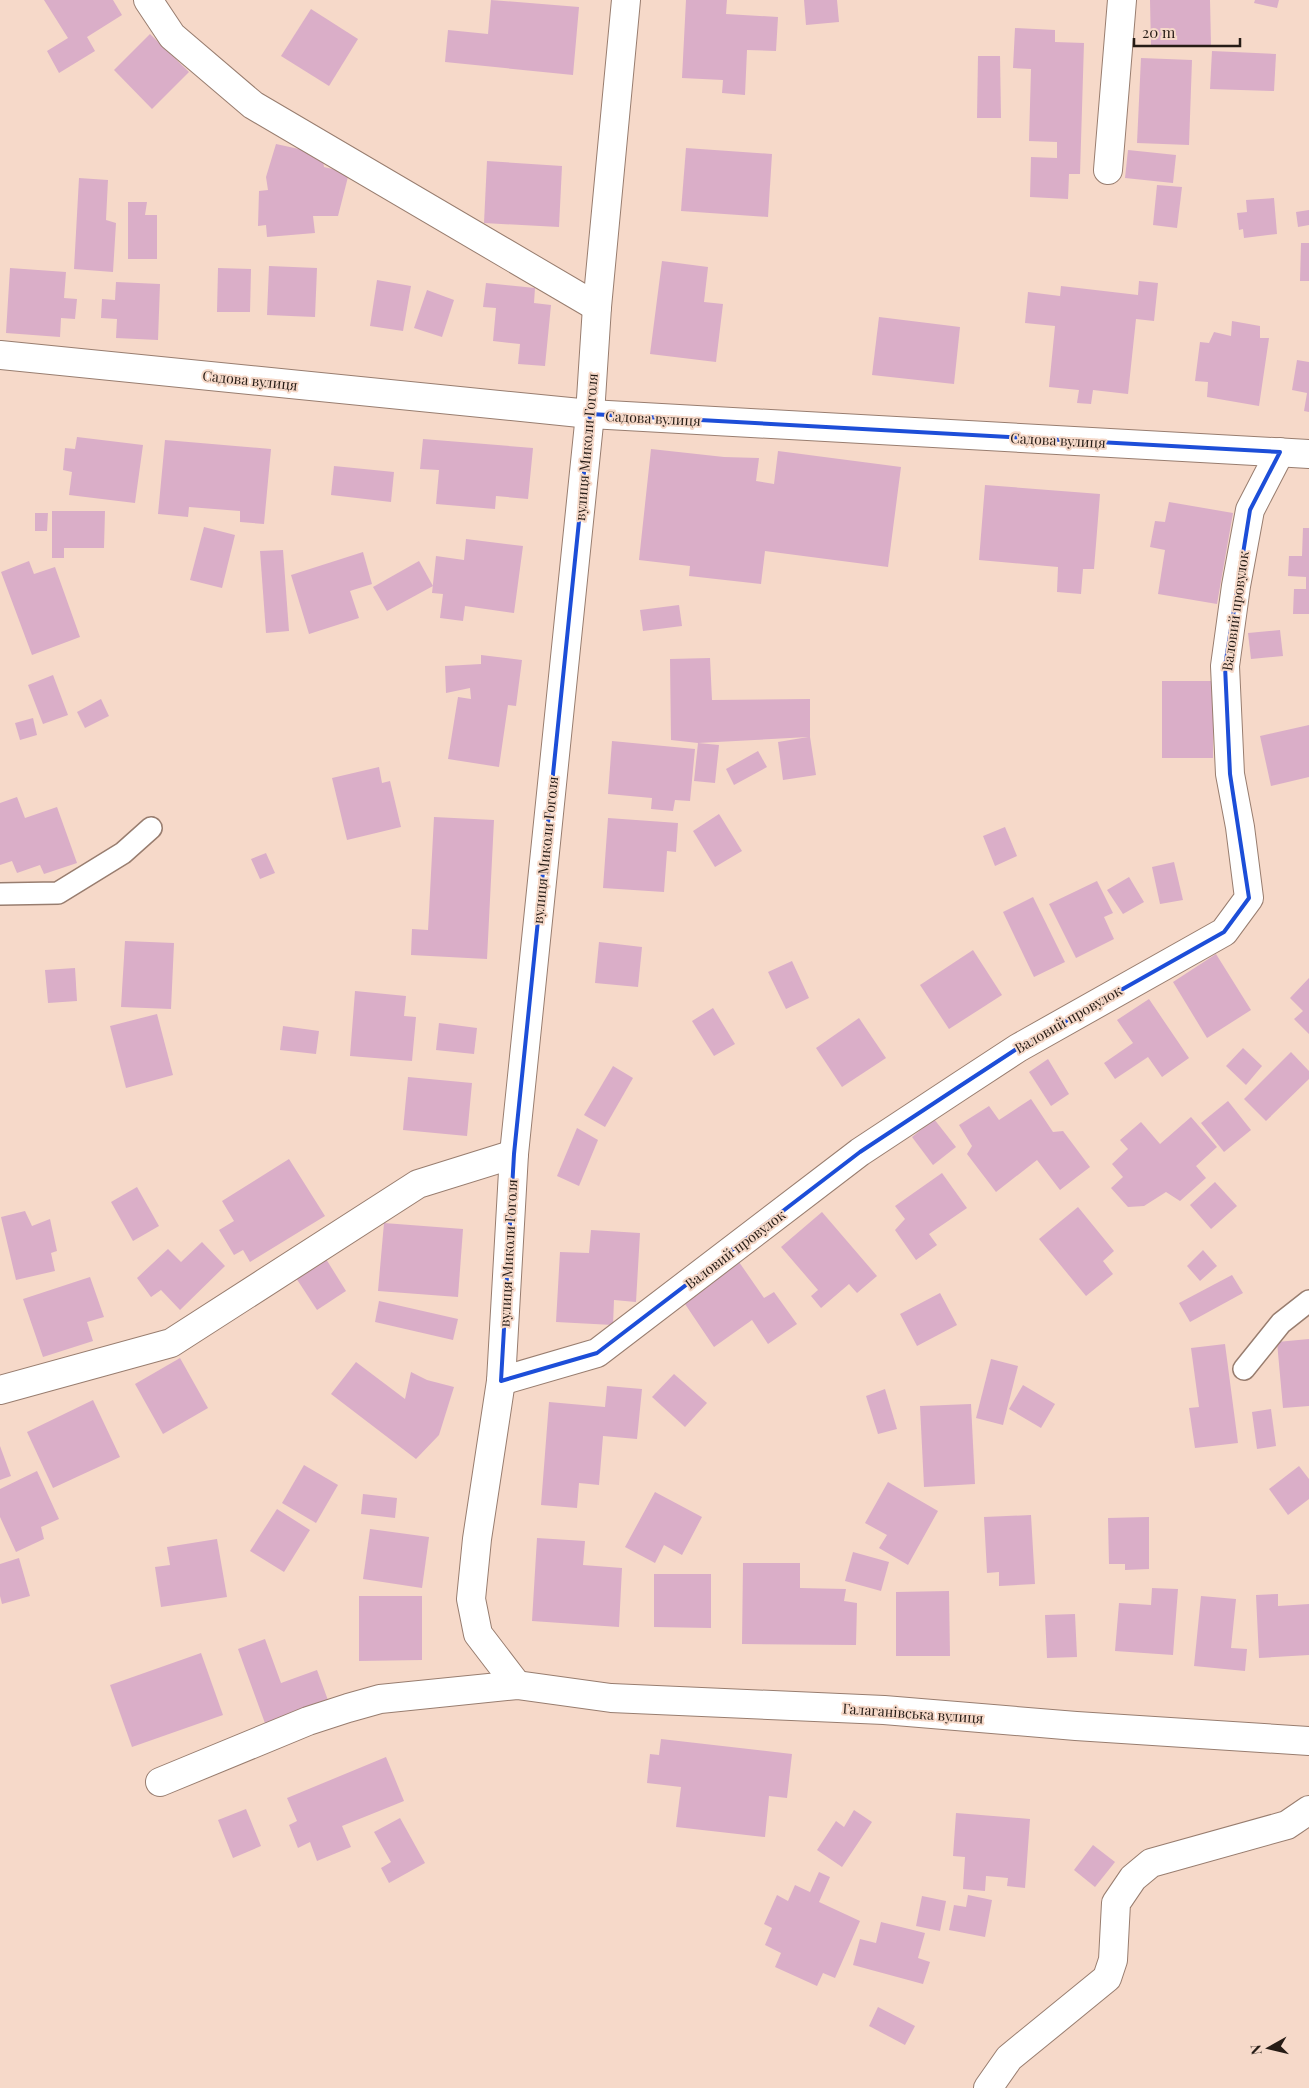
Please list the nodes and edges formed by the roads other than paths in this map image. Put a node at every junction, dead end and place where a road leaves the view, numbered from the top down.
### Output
1 (148, 0) edge
2 (626, 0) edge
3 (1122, 0) edge
4 (1108, 170) dead end
5 (597, 307) junction
6 (0, 355) edge
7 (590, 414) junction
8 (1280, 452) junction
9 (1309, 454) edge
10 (151, 828) dead end
11 (0, 894) edge
12 (514, 1154) junction
13 (1309, 1301) edge
14 (1244, 1368) dead end
15 (501, 1381) junction
16 (0, 1390) edge
17 (517, 1684) junction
18 (1309, 1741) edge
19 (160, 1782) dead end
20 (1309, 1810) edge
21 (988, 2088) edge

1 - 5 street
2 - 5 street, вулиця Миколи Гоголя
3 - 4 street
5 - 7 street, вулиця Миколи Гоголя
6 - 7 street, Садова вулиця
7 - 8 street, Садова вулиця
7 - 12 street, вулиця Миколи Гоголя
8 - 9 street, Садова вулиця
8 - 15 street, Валовий провулок
10 - 11 lane
12 - 15 street, вулиця Миколи Гоголя
12 - 16 street
13 - 14 lane
15 - 17 street, вулиця Миколи Гоголя
17 - 18 street, Галаганівська вулиця
17 - 19 street, Галаганівська вулиця
20 - 21 street

